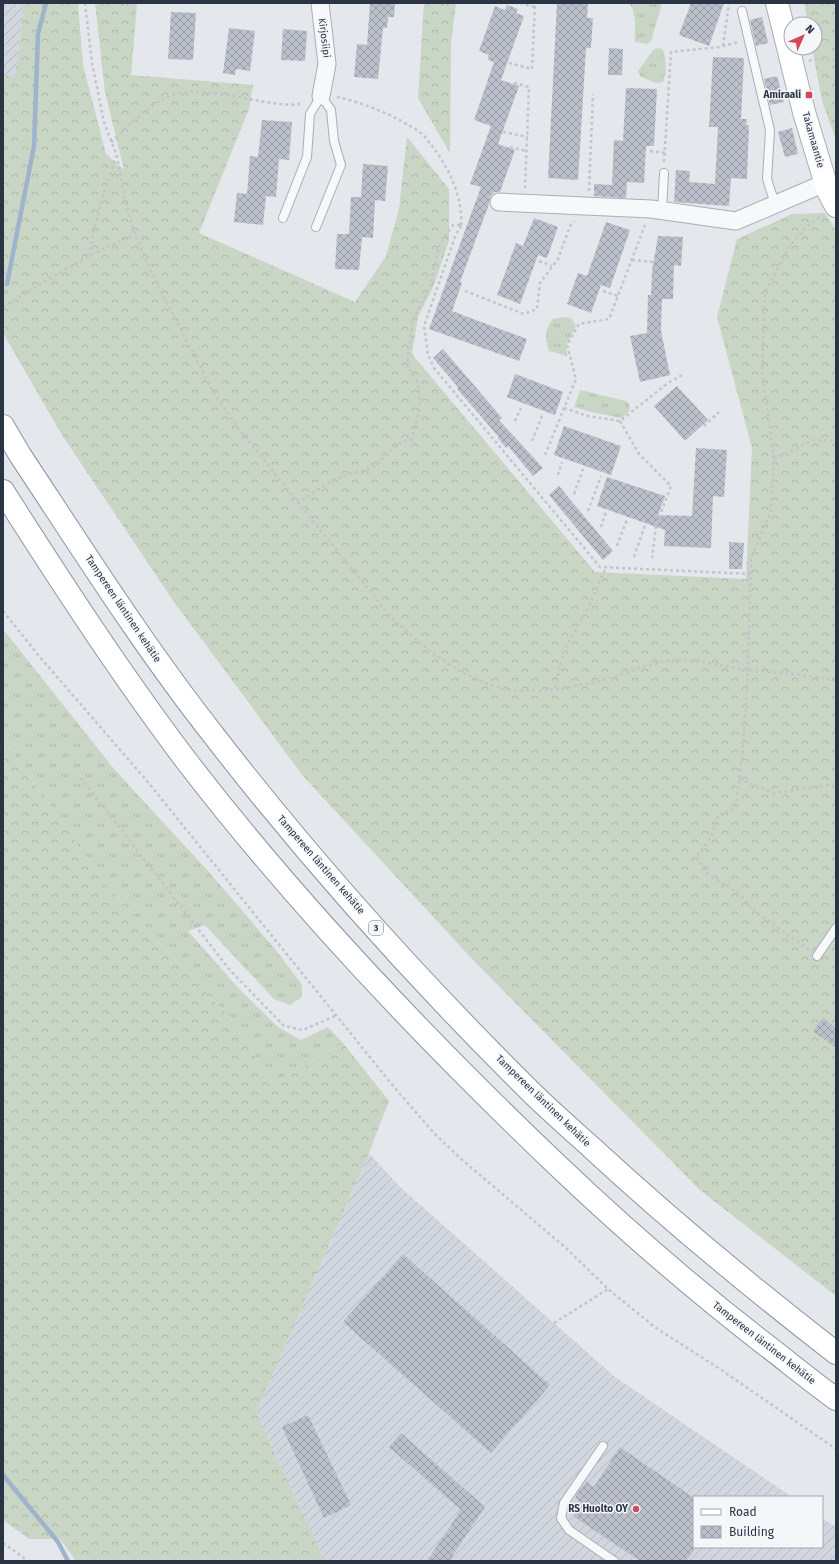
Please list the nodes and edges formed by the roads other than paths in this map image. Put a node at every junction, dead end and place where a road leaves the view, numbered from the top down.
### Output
1 (320, 3) edge
2 (777, 3) edge
3 (742, 11) dead end
4 (321, 96) junction
5 (664, 173) road end
6 (825, 183) junction
7 (500, 202) dead end
8 (775, 204) junction
9 (836, 206) edge
10 (656, 210) junction
11 (284, 218) dead end
12 (316, 227) dead end
13 (3, 426) edge
14 (3, 491) edge
15 (836, 928) edge
16 (817, 956) road end
17 (836, 1354) edge
18 (836, 1399) edge
19 (603, 1446) dead end
20 (614, 1561) edge

1 - 4 street, Kirjosiipi
2 - 6 main road, Takamaantie
3 - 8 lane
4 - 11 lane
4 - 12 lane
5 - 10 lane
6 - 8 street
6 - 9 main road, Takamaantie
7 - 10 street
8 - 10 street
13 - 17 main road, Tampereen läntinen kehätie / 3
14 - 18 main road, Tampereen läntinen kehätie
15 - 16 lane
19 - 20 lane

